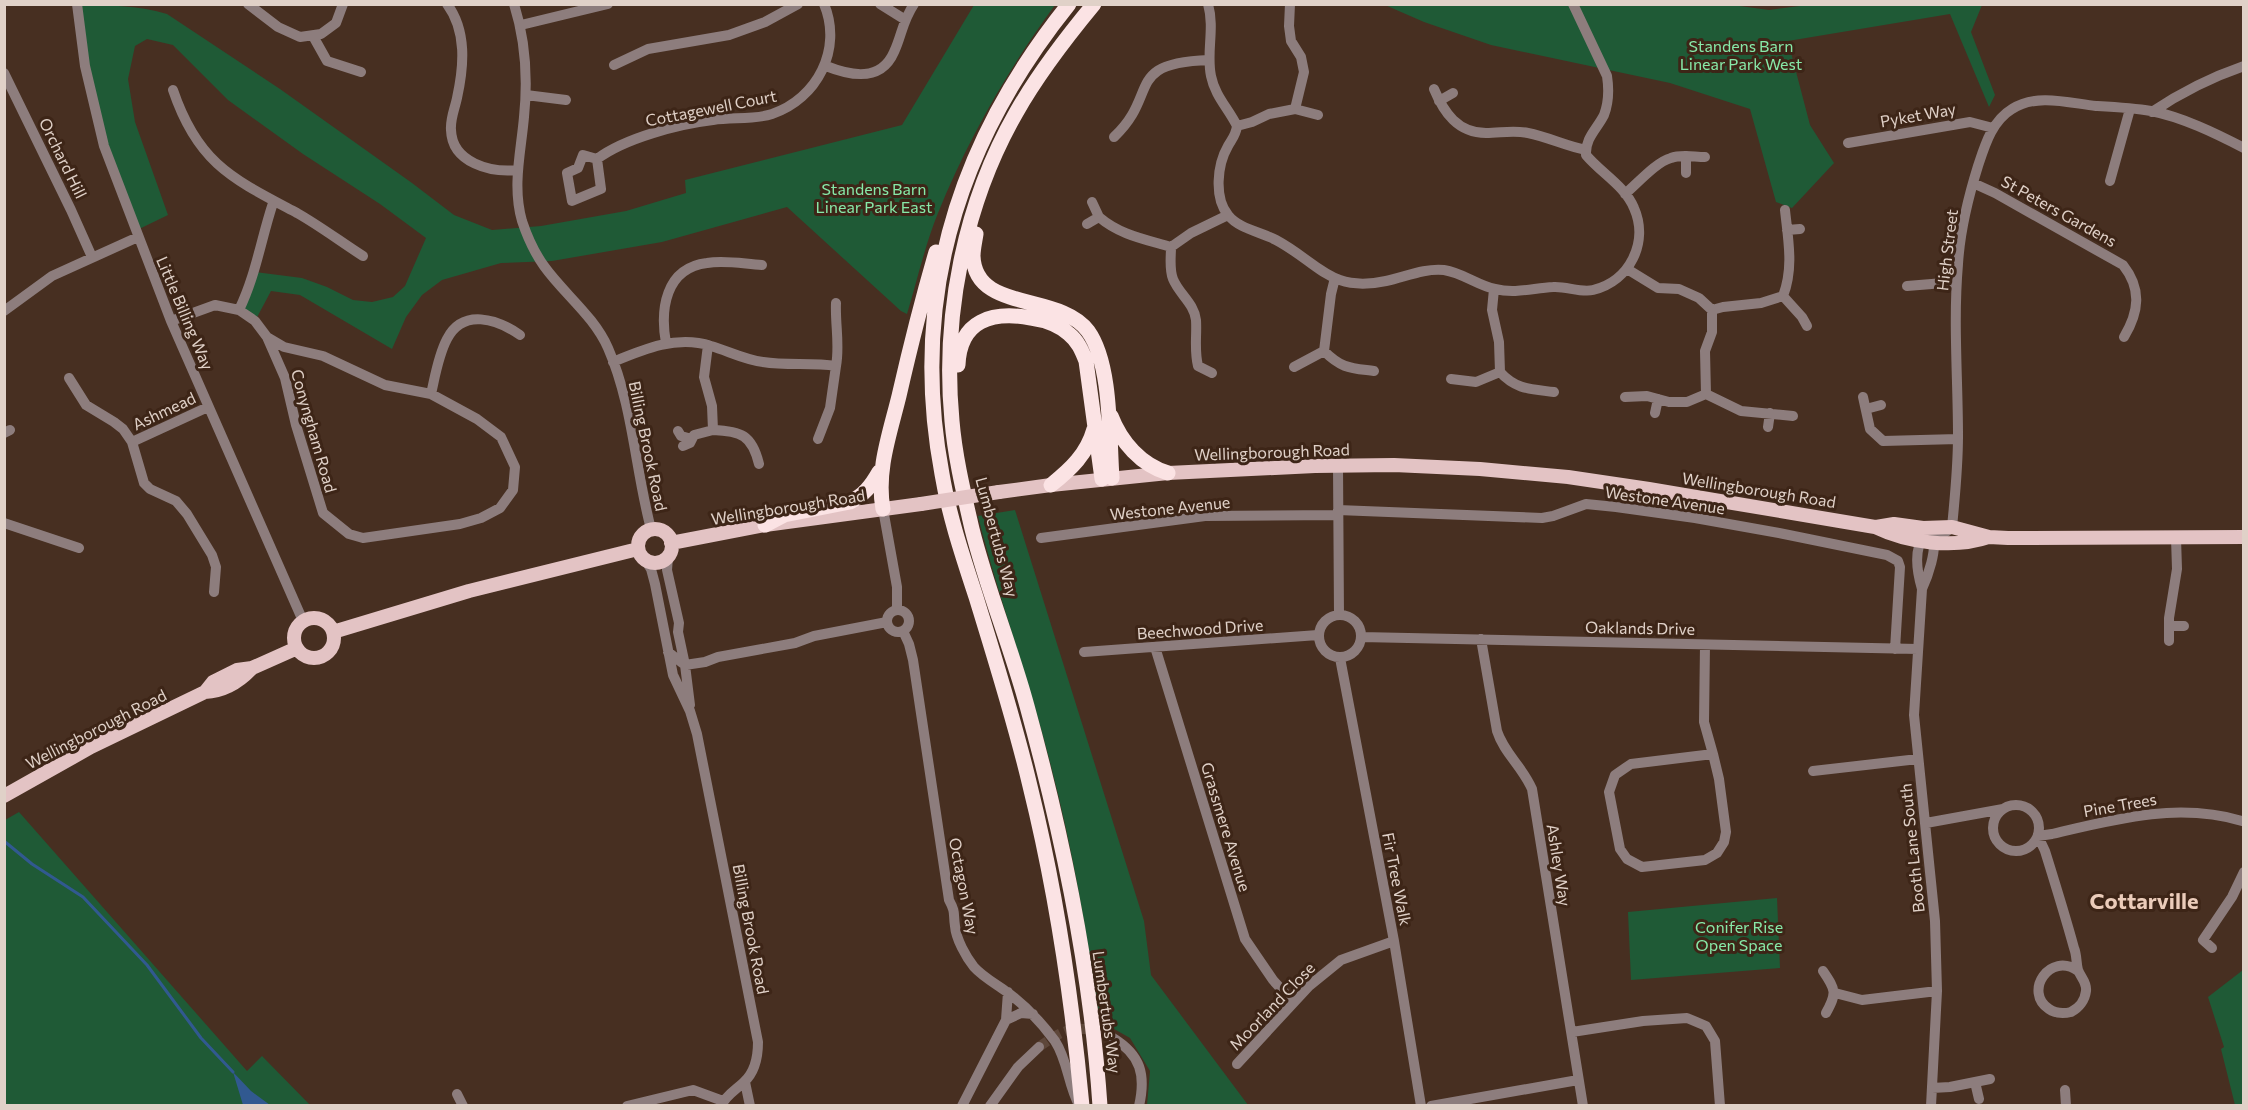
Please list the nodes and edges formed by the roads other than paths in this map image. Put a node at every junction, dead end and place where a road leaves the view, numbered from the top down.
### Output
1 (77, 4) edge
2 (248, 4) edge
3 (343, 4) edge
4 (447, 4) edge
5 (514, 4) edge
6 (608, 4) edge
7 (798, 4) edge
8 (824, 4) edge
9 (880, 4) edge
10 (914, 4) edge
11 (1069, 4) edge
12 (1078, 4) edge
13 (1094, 4) edge
14 (1208, 4) edge
15 (1290, 4) edge
16 (1573, 4) edge
17 (904, 19) junction
18 (521, 25) junction
19 (313, 36) junction
20 (1040, 40) junction
21 (1209, 60) junction
22 (614, 65) dead end
23 (826, 66) junction
24 (2244, 66) edge
25 (361, 72) dead end
26 (4, 73) edge
27 (1434, 88) dead end
28 (173, 90) dead end
29 (1453, 93) dead end
30 (526, 95) junction
31 (566, 100) dead end
32 (1439, 101) junction
33 (1122, 108) dead end
34 (1295, 109) junction
35 (2130, 109) junction
36 (2152, 112) junction
37 (1132, 113) junction
38 (1318, 115) dead end
39 (1238, 126) junction
40 (1993, 128) junction
41 (1114, 137) dead end
42 (1848, 143) dead end
43 (2244, 148) edge
44 (1586, 150) junction
45 (1686, 156) junction
46 (1705, 157) dead end
47 (597, 159) dead end
48 (518, 170) junction
49 (1686, 172) dead end
50 (965, 181) junction
51 (2110, 181) dead end
52 (1973, 183) junction
53 (983, 187) junction
54 (1625, 194) junction
55 (273, 202) junction
56 (1092, 202) dead end
57 (1785, 210) dead end
58 (1228, 215) junction
59 (1099, 217) junction
60 (1087, 224) dead end
61 (1800, 229) dead end
62 (1787, 230) junction
63 (138, 237) junction
64 (1171, 247) junction
65 (363, 256) dead end
66 (92, 257) junction
67 (762, 265) dead end
68 (1627, 269) junction
69 (1335, 278) junction
70 (1956, 282) junction
71 (1908, 286) dead end
72 (1494, 289) junction
73 (1783, 296) junction
74 (836, 303) dead end
75 (239, 310) junction
76 (1712, 310) junction
77 (4, 311) edge
78 (171, 321) junction
79 (1807, 326) dead end
80 (520, 335) dead end
81 (2124, 337) dead end
82 (267, 338) junction
83 (666, 343) junction
84 (708, 345) junction
85 (1324, 351) junction
86 (613, 362) junction
87 (836, 366) junction
88 (1198, 366) junction
89 (1294, 367) dead end
90 (1374, 371) dead end
91 (1500, 372) junction
92 (1212, 373) dead end
93 (1190, 376) dead end
94 (69, 378) dead end
95 (1451, 379) dead end
96 (1554, 392) dead end
97 (430, 394) junction
98 (1706, 394) junction
99 (1625, 397) dead end
100 (1863, 397) dead end
101 (1658, 399) junction
102 (1107, 405) junction
103 (1881, 405) dead end
104 (208, 407) junction
105 (1866, 409) junction
106 (1655, 413) dead end
107 (1770, 413) junction
108 (1793, 416) dead end
109 (1768, 427) dead end
110 (1094, 429) junction
111 (713, 430) junction
112 (678, 431) dead end
113 (1958, 439) junction
114 (818, 440) dead end
115 (132, 442) junction
116 (955, 449) junction
117 (759, 464) dead end
118 (882, 465) junction
119 (1338, 466) junction
120 (1168, 473) junction
121 (1107, 479) junction
122 (1051, 484) junction
123 (883, 509) junction
124 (1338, 513) junction
125 (4, 523) edge
126 (765, 525) junction
127 (1875, 527) junction
128 (1952, 527) junction
129 (651, 529) junction
130 (1932, 535) junction
131 (1989, 537) junction
132 (2244, 537) edge
133 (1041, 538) dead end
134 (2176, 538) junction
135 (1920, 541) junction
136 (671, 543) junction
137 (79, 548) dead end
138 (641, 554) junction
139 (668, 556) junction
140 (1922, 589) junction
141 (214, 592) dead end
142 (897, 610) junction
143 (1339, 615) junction
144 (303, 621) junction
145 (887, 622) junction
146 (2169, 626) junction
147 (2184, 626) dead end
148 (903, 631) junction
149 (333, 632) junction
150 (1318, 635) junction
151 (1362, 637) junction
152 (1481, 639) junction
153 (2169, 641) dead end
154 (1705, 645) junction
155 (1155, 647) junction
156 (297, 648) junction
157 (1895, 649) junction
158 (1918, 649) junction
159 (668, 652) junction
160 (1084, 652) dead end
161 (1341, 658) junction
162 (686, 665) junction
163 (690, 711) junction
164 (1713, 754) junction
165 (1918, 759) junction
166 (1813, 771) dead end
167 (4, 796) edge
168 (2003, 809) junction
169 (1926, 823) junction
170 (2243, 823) edge
171 (2038, 836) junction
172 (2244, 872) edge
173 (1394, 941) junction
174 (2212, 948) dead end
175 (1823, 971) dead end
176 (2078, 971) junction
177 (1937, 991) junction
178 (1008, 992) junction
179 (1835, 993) junction
180 (1293, 1002) junction
181 (1826, 1013) dead end
182 (1033, 1014) junction
183 (1006, 1020) junction
184 (1572, 1032) junction
185 (1113, 1038) tunnel mouth
186 (1039, 1047) tunnel mouth
187 (1237, 1064) dead end
188 (1989, 1079) dead end
189 (1578, 1080) junction
190 (745, 1082) junction
191 (1976, 1082) junction
192 (1932, 1088) junction
193 (2065, 1090) dead end
194 (457, 1095) dead end
195 (1978, 1099) dead end
196 (722, 1103) edge
197 (1446, 1104) edge
198 (464, 1106) edge
199 (627, 1106) edge
200 (750, 1106) edge
201 (962, 1106) edge
202 (990, 1106) edge
203 (1080, 1106) edge
204 (1100, 1106) edge
205 (1139, 1106) edge
206 (1421, 1106) edge
207 (1431, 1106) edge
208 (1583, 1106) edge
209 (1720, 1106) edge
210 (1931, 1106) edge
211 (2066, 1106) edge

1 - 63 street, Little Billing Way
2 - 19 street
3 - 19 street
4 - 48 street
5 - 18 street, Billing Brook Road
6 - 18 street
7 - 22 street
8 - 23 street, Cottagewell Court
9 - 17 street
10 - 17 street
11 - 20 highway, Lumbertubs Way
12 - 20 highway
13 - 53 highway, Lumbertubs Way
14 - 21 street
15 - 34 street
16 - 44 street
17 - 23 street
18 - 30 street, Billing Brook Road
19 - 25 street
20 - 50 highway, Lumbertubs Way
21 - 37 street
21 - 39 street
23 - 47 street, Cottagewell Court
24 - 36 street
26 - 66 street, Orchard Hill
27 - 32 street
28 - 55 street
29 - 32 street
30 - 31 street
30 - 48 street, Billing Brook Road
32 - 44 street
33 - 37 street
34 - 38 street
34 - 39 street
35 - 36 street, High Street
35 - 40 street, High Street
35 - 51 street
36 - 43 street, High Street
37 - 41 street
39 - 58 street
40 - 42 street, Pyket Way
40 - 52 street, High Street
44 - 54 street
45 - 46 street
45 - 49 street
45 - 54 street
48 - 86 street, Billing Brook Road
50 - 118 highway
50 - 203 highway, Lumbertubs Way
52 - 70 street, High Street
52 - 81 street, St Peters Gardens
53 - 102 highway
53 - 116 highway, Lumbertubs Way
54 - 68 street
55 - 65 street
55 - 75 street
56 - 59 street
57 - 62 street
58 - 64 street
58 - 69 street
59 - 60 street
59 - 64 street
61 - 62 street
62 - 73 street
63 - 66 street
63 - 78 street, Little Billing Way
64 - 88 street
66 - 77 street
67 - 83 street
68 - 72 street
68 - 76 street
69 - 72 street
69 - 85 street
70 - 71 street
70 - 113 street, High Street
72 - 91 street
73 - 76 street
73 - 79 street
74 - 87 street
75 - 78 street
75 - 82 street, Conyngham Road
76 - 98 street
78 - 104 street, Little Billing Way
80 - 97 street
82 - 97 street, Conyngham Road
82 - 97 street, Conyngham Road
83 - 84 street
83 - 86 street
84 - 87 street
84 - 111 street
85 - 89 street
85 - 90 street
86 - 129 street, Billing Brook Road
87 - 114 street
88 - 92 street
88 - 93 street
91 - 95 street
91 - 96 street
94 - 115 street, Ashmead
98 - 101 street
98 - 107 street
99 - 101 street
100 - 105 street
101 - 106 street
102 - 120 highway
102 - 121 highway
103 - 105 street
104 - 115 street, Ashmead
104 - 144 street, Little Billing Way
105 - 113 street
107 - 108 street
107 - 109 street
110 - 116 highway
110 - 121 highway
110 - 122 highway
111 - 112 street
111 - 117 street
113 - 128 street, High Street
115 - 141 street, Ashmead
116 - 204 highway, Lumbertubs Way
118 - 123 highway
118 - 126 highway
119 - 120 main road, Wellingborough Road
119 - 124 street
119 - 127 main road, Wellingborough Road
120 - 121 main road, Wellingborough Road
121 - 122 main road, Wellingborough Road
122 - 123 main road, Wellingborough Road, bridge
123 - 126 main road, Wellingborough Road
123 - 142 street
124 - 133 street, Westone Avenue
124 - 143 street
124 - 157 street, Westone Avenue
125 - 137 street
126 - 136 main road, Wellingborough Road
127 - 130 main road, Wellingborough Road
127 - 135 main road, Wellingborough Road
128 - 130 main road, Wellingborough Road
128 - 131 main road, Wellingborough Road
129 - 136 main road
129 - 138 main road
130 - 131 main road, Wellingborough Road
130 - 135 main road, Wellingborough Road
130 - 140 street, Booth Lane South
131 - 134 main road, Wellingborough Road
132 - 134 main road, Wellingborough Road
134 - 146 street
135 - 140 street, Booth Lane South
136 - 139 main road
138 - 139 main road
138 - 149 main road
138 - 159 street, Billing Brook Road
139 - 162 street, Billing Brook Road
140 - 158 street, Booth Lane South
142 - 145 street
142 - 148 street
143 - 150 street
143 - 151 street
144 - 149 main road
144 - 156 main road
145 - 148 street
145 - 162 street
146 - 147 street
146 - 153 street
148 - 178 street, Octagon Way
149 - 156 main road
150 - 155 street, Beechwood Drive
150 - 161 street
151 - 152 street, Oaklands Drive
151 - 161 street
152 - 154 street, Oaklands Drive
152 - 184 street, Ashley Way
154 - 157 street, Oaklands Drive
154 - 164 street
155 - 160 street, Beechwood Drive
155 - 180 street, Grassmere Avenue
156 - 167 main road, Wellingborough Road
157 - 158 street, Oaklands Drive
158 - 165 street, Booth Lane South
159 - 162 street
159 - 163 street, Billing Brook Road
161 - 173 street, Fir Tree Walk
162 - 163 street, Billing Brook Road
163 - 190 street, Billing Brook Road
164 - 164 street
165 - 166 street
165 - 169 street, Booth Lane South
168 - 169 street
168 - 171 street
168 - 171 street
169 - 177 street, Booth Lane South
170 - 171 street, Pine Trees
171 - 176 street
172 - 174 street
173 - 180 street, Moorland Close
173 - 206 street, Fir Tree Walk
175 - 179 street
176 - 176 street
177 - 179 street
177 - 192 street, Booth Lane South
178 - 182 street, Octagon Way
178 - 183 street
179 - 181 street
180 - 187 street, Moorland Close
182 - 183 street
182 - 203 street, Octagon Way
183 - 201 street
184 - 189 street, Ashley Way
184 - 209 street
185 - 205 street
186 - 202 street
188 - 191 street
189 - 197 street
189 - 208 street, Ashley Way
190 - 196 street, Billing Brook Road
190 - 200 street
191 - 192 street
191 - 195 street
192 - 210 street, Booth Lane South
193 - 211 street
194 - 198 street
196 - 199 street
197 - 207 street

